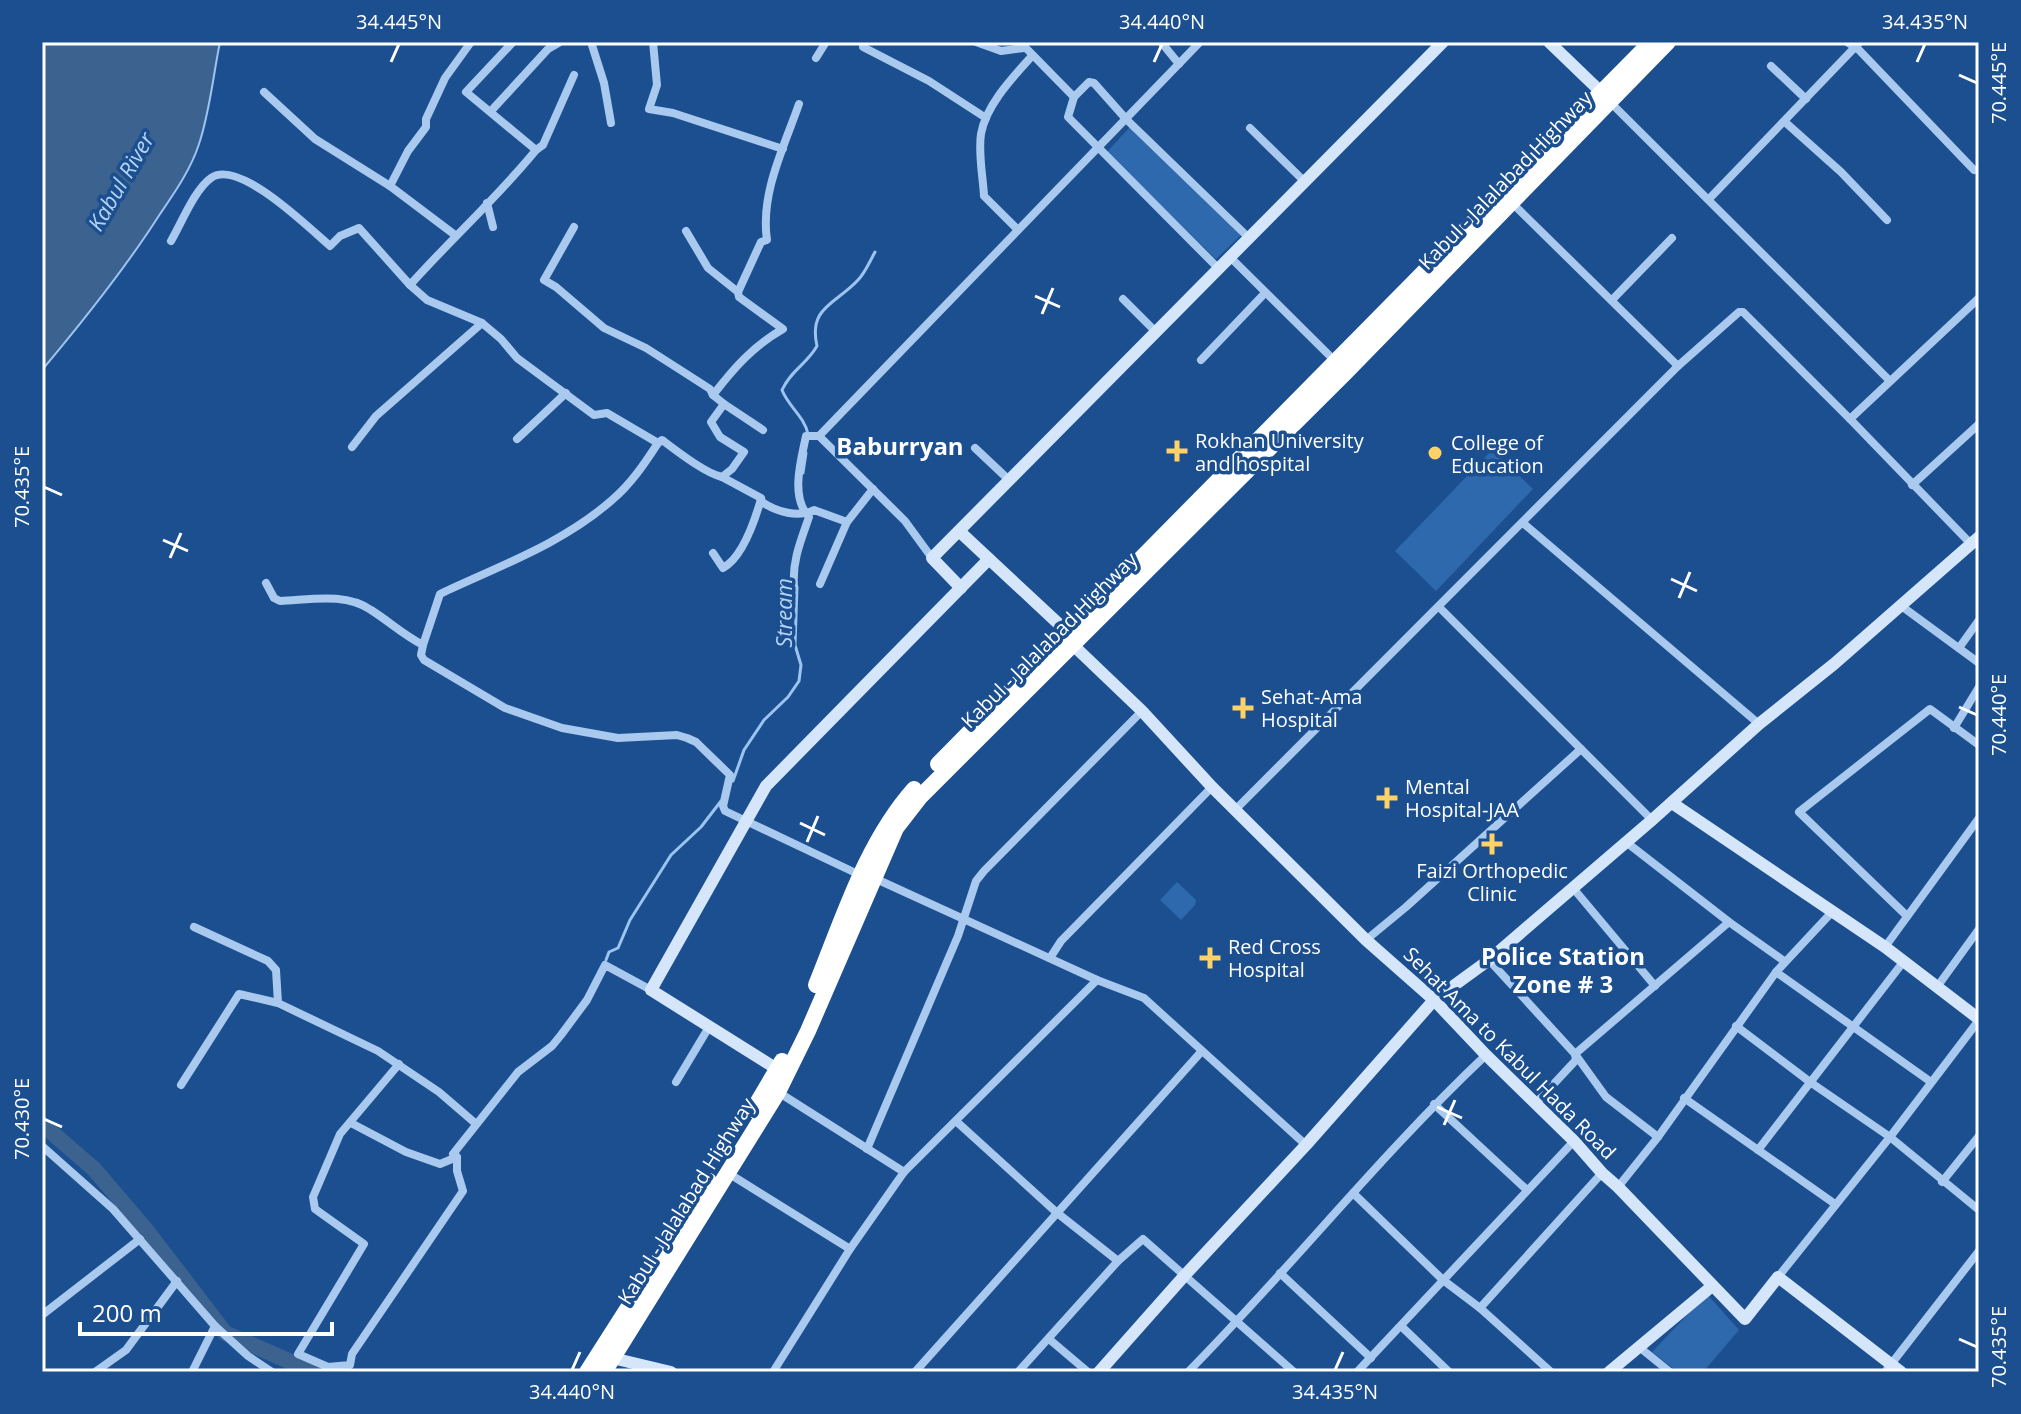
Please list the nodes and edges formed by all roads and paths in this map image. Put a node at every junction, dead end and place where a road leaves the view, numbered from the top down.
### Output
1 (471, 42) edge
2 (513, 42) edge
3 (560, 42) edge
4 (591, 42) edge
5 (653, 42) edge
6 (826, 42) edge
7 (863, 42) edge
8 (976, 42) edge
9 (1161, 42) edge
10 (1200, 42) edge
11 (1549, 42) edge
12 (1651, 42) edge
13 (1668, 42) edge
14 (1436, 44) edge
15 (1854, 44) edge
16 (1022, 45) edge
17 (1032, 56) junction
18 (816, 58) dead end
19 (1179, 64) junction
20 (1771, 66) dead end
21 (574, 75) dead end
22 (264, 92) dead end
23 (1074, 97) junction
24 (1606, 97) junction
25 (1806, 99) junction
26 (799, 104) dead end
27 (491, 111) junction
28 (986, 118) junction
29 (1126, 119) junction
30 (1785, 122) junction
31 (611, 123) dead end
32 (1250, 128) dead end
33 (783, 149) junction
34 (1097, 149) junction
35 (536, 150) junction
36 (1974, 170) dead end
37 (1305, 182) junction
38 (390, 186) junction
39 (1709, 199) junction
40 (1511, 202) junction
41 (487, 203) junction
42 (1887, 220) dead end
43 (493, 227) dead end
44 (574, 227) dead end
45 (1018, 230) junction
46 (686, 231) dead end
47 (455, 235) junction
48 (1249, 238) junction
49 (1672, 238) dead end
50 (171, 241) dead end
51 (1230, 257) junction
52 (1219, 269) junction
53 (410, 285) junction
54 (738, 292) junction
55 (1265, 293) junction
56 (1979, 298) edge
57 (1123, 299) dead end
58 (1612, 300) junction
59 (482, 323) junction
60 (1156, 332) junction
61 (1201, 360) dead end
62 (1678, 366) junction
63 (1341, 367) junction
64 (1889, 380) junction
65 (566, 393) junction
66 (713, 395) junction
67 (724, 404) junction
68 (1850, 419) junction
69 (1979, 424) edge
70 (763, 430) dead end
71 (812, 436) junction
72 (517, 439) dead end
73 (658, 443) junction
74 (352, 447) dead end
75 (975, 448) dead end
76 (722, 477) junction
77 (1009, 480) junction
78 (1912, 485) junction
79 (873, 489) junction
80 (761, 498) junction
81 (810, 512) junction
82 (847, 522) junction
83 (1523, 523) junction
84 (959, 531) junction
85 (1975, 540) edge
86 (713, 553) dead end
87 (932, 558) junction
88 (989, 559) junction
89 (266, 583) dead end
90 (820, 584) dead end
91 (794, 586) dead end
92 (961, 588) junction
93 (1900, 605) junction
94 (1439, 607) junction
95 (1979, 620) edge
96 (1069, 640) junction
97 (423, 645) junction
98 (1959, 648) junction
99 (1979, 663) edge
100 (1979, 687) edge
101 (1142, 711) junction
102 (1759, 724) junction
103 (1954, 728) junction
104 (1979, 745) edge
105 (1581, 749) junction
106 (1212, 787) junction
107 (1672, 803) junction
108 (1235, 810) junction
109 (1979, 818) edge
110 (1652, 820) junction
111 (744, 822) junction
112 (1626, 842) junction
113 (868, 877) junction
114 (1573, 888) junction
115 (1833, 911) junction
116 (1907, 916) junction
117 (963, 919) junction
118 (1729, 922) junction
119 (194, 927) dead end
120 (1979, 929) edge
121 (1366, 940) junction
122 (1885, 947) junction
123 (1050, 958) junction
124 (1489, 960) junction
125 (1784, 961) junction
126 (1904, 961) junction
127 (1776, 972) junction
128 (1097, 980) junction
129 (1655, 986) junction
130 (1937, 987) junction
131 (651, 990) junction
132 (1434, 1000) junction
133 (278, 1003) junction
134 (1979, 1019) edge
135 (1736, 1026) junction
136 (709, 1027) junction
137 (1852, 1028) junction
138 (1201, 1052) junction
139 (1575, 1054) junction
140 (1486, 1055) junction
141 (399, 1064) junction
142 (777, 1069) junction
143 (676, 1082) dead end
144 (1810, 1082) junction
145 (1931, 1082) junction
146 (181, 1085) dead end
147 (778, 1092) junction
148 (1684, 1098) junction
149 (1434, 1104) junction
150 (1535, 1104) junction
151 (957, 1122) junction
152 (351, 1123) junction
153 (475, 1123) junction
154 (1979, 1136) edge
155 (1658, 1137) junction
156 (1890, 1137) junction
157 (1574, 1141) junction
158 (1306, 1145) junction
159 (42, 1148) edge
160 (867, 1149) junction
161 (1758, 1150) junction
162 (457, 1157) junction
163 (727, 1172) junction
164 (904, 1172) junction
165 (1602, 1173) junction
166 (1942, 1182) junction
167 (1618, 1187) junction
168 (1527, 1190) junction
169 (1353, 1193) junction
170 (1835, 1204) junction
171 (1979, 1210) edge
172 (1056, 1212) junction
173 (140, 1239) junction
174 (850, 1249) junction
175 (1979, 1251) edge
176 (1118, 1261) junction
177 (1280, 1273) junction
178 (1185, 1275) junction
179 (1778, 1277) junction
180 (1443, 1280) junction
181 (177, 1281) junction
182 (1711, 1287) junction
183 (1480, 1308) junction
184 (42, 1315) edge
185 (1238, 1322) junction
186 (215, 1326) junction
187 (1401, 1326) junction
188 (1049, 1339) junction
189 (1639, 1347) junction
190 (1371, 1358) junction
191 (604, 1362) edge
192 (1893, 1369) edge
193 (95, 1372) edge
194 (192, 1372) edge
195 (272, 1372) edge
196 (587, 1372) edge
197 (671, 1372) edge
198 (773, 1372) edge
199 (915, 1372) edge
200 (1018, 1372) edge
201 (1088, 1372) edge
202 (1099, 1372) edge
203 (1188, 1372) edge
204 (1294, 1372) edge
205 (1357, 1372) edge
206 (1449, 1372) edge
207 (1551, 1372) edge
208 (1609, 1372) edge
209 (1670, 1372) edge

1 - 38 street
2 - 27 street
3 - 27 street
4 - 31 street
5 - 33 street
6 - 18 street
7 - 28 street
8 - 16 street
9 - 19 street
10 - 19 street
11 - 24 main road
12 - 24 highway, Kabul - Jalalabad Highway
13 - 24 highway, Kabul - Jalalabad Highway
14 - 37 main road
15 - 25 street
15 - 36 street
16 - 17 street
17 - 23 street
17 - 28 street
19 - 29 street
20 - 25 street
21 - 35 street
22 - 38 street
23 - 29 street
23 - 34 street
24 - 39 street
24 - 40 highway, Kabul - Jalalabad Highway
24 - 63 highway, Kabul - Jalalabad Highway
25 - 30 street
26 - 33 street
27 - 35 street
28 - 45 street
29 - 34 street
29 - 48 street
30 - 39 street
30 - 42 street
32 - 37 street
33 - 54 street
34 - 45 street
34 - 52 street
35 - 41 street
37 - 48 main road
38 - 47 street
39 - 64 street
40 - 58 street
40 - 63 highway, Kabul - Jalalabad Highway
41 - 43 street
41 - 47 street
44 - 66 street
45 - 71 street
46 - 54 street
47 - 53 street
48 - 51 main road
49 - 58 street
50 - 53 street
51 - 52 main road
51 - 55 street
52 - 60 main road
53 - 59 street
54 - 66 street
55 - 61 street
55 - 63 street
56 - 64 street
57 - 60 street
58 - 62 street
59 - 65 street
59 - 74 street
60 - 77 main road
62 - 68 street
62 - 83 street
63 - 96 highway, Kabul - Jalalabad Highway
64 - 68 street
65 - 72 street
65 - 73 street
66 - 67 street
67 - 70 street
67 - 76 street
68 - 78 street
69 - 78 street
71 - 79 street
71 - 81 street
73 - 76 street
73 - 97 street
75 - 77 street
76 - 80 street
77 - 84 main road
78 - 85 street
79 - 82 street
79 - 87 street
80 - 81 street
80 - 86 street
81 - 82 street
81 - 91 street
82 - 90 street
83 - 94 street
83 - 102 street
84 - 87 main road
84 - 88 main road, Sehat Ama to Kabul Hada Road
85 - 93 main road
87 - 92 main road
88 - 92 main road
88 - 96 main road, Sehat Ama to Kabul Hada Road
89 - 97 street
92 - 111 main road
93 - 98 street
93 - 102 main road
94 - 105 street
94 - 108 street
95 - 98 street
96 - 101 main road, Sehat Ama to Kabul Hada Road
96 - 113 highway, Kabul - Jalalabad Highway
97 - 111 street
98 - 99 street
100 - 103 street
101 - 106 main road, Sehat Ama to Kabul Hada Road
101 - 117 street
102 - 107 main road
103 - 104 street
103 - 116 street
105 - 110 street
105 - 121 street
106 - 108 main road, Sehat Ama to Kabul Hada Road
106 - 123 street
107 - 110 main road
107 - 115 main road
108 - 121 main road, Sehat Ama to Kabul Hada Road
109 - 116 street
110 - 112 main road
111 - 113 street
111 - 131 main road
112 - 114 main road
112 - 118 street
113 - 117 street
113 - 142 highway, Kabul - Jalalabad Highway
113 - 147 highway, Kabul - Jalalabad Highway
114 - 124 main road
114 - 129 street
115 - 122 main road
115 - 125 street
116 - 122 street
117 - 123 street
117 - 160 street
118 - 125 street
118 - 129 street
119 - 133 street
120 - 130 street
121 - 132 main road, Sehat Ama to Kabul Hada Road
122 - 126 main road
123 - 128 street
124 - 132 main road
124 - 139 street
125 - 127 street
126 - 130 main road
126 - 137 street
127 - 135 street
127 - 137 street
128 - 138 street
128 - 151 street
129 - 139 street
130 - 134 main road
131 - 136 main road
131 - 153 street
132 - 140 main road, Sehat Ama to Kabul Hada Road
132 - 158 main road
133 - 141 street
133 - 146 street
134 - 145 street
135 - 144 street
135 - 148 street
136 - 142 main road
136 - 143 street
137 - 144 street
137 - 145 street
138 - 158 street
138 - 172 street
139 - 150 street
139 - 155 street
140 - 149 street
140 - 150 main road, Sehat Ama to Kabul Hada Road
141 - 152 street
141 - 153 street
142 - 191 highway, Kabul - Jalalabad Highway
144 - 156 street
144 - 161 street
145 - 156 street
147 - 160 street
147 - 163 highway, Kabul - Jalalabad Highway
148 - 155 street
148 - 161 street
149 - 168 street
149 - 169 street
150 - 157 main road, Sehat Ama to Kabul Hada Road
151 - 164 street
151 - 172 street
152 - 162 street
152 - 162 street
153 - 162 street
154 - 166 street
155 - 167 street
156 - 166 street
156 - 170 street
157 - 165 main road, Sehat Ama to Kabul Hada Road
157 - 168 street
158 - 178 main road
159 - 173 street
160 - 164 street
161 - 170 street
163 - 174 street
163 - 191 highway, Kabul - Jalalabad Highway
164 - 174 street
165 - 167 main road, Sehat Ama to Kabul Hada Road
165 - 183 street
166 - 171 street
167 - 182 main road, Sehat Ama to Kabul Hada Road
168 - 180 street
169 - 177 street
169 - 180 street
170 - 179 street
172 - 176 street
172 - 199 street
173 - 181 street
173 - 184 street
174 - 198 street
175 - 192 street
176 - 178 street
176 - 188 street
177 - 185 street
177 - 190 street
178 - 185 street
178 - 202 main road
179 - 182 main road, Sehat Ama to Kabul Hada Road
179 - 192 main road
180 - 183 street
180 - 187 street
181 - 186 street
181 - 193 street
182 - 189 main road
183 - 207 street
185 - 203 street
185 - 204 street
186 - 194 street
186 - 195 street
187 - 190 street
187 - 206 street
188 - 200 street
188 - 201 street
189 - 208 main road
189 - 209 street
190 - 205 street
191 - 196 highway, Kabul - Jalalabad Highway
191 - 197 main road

